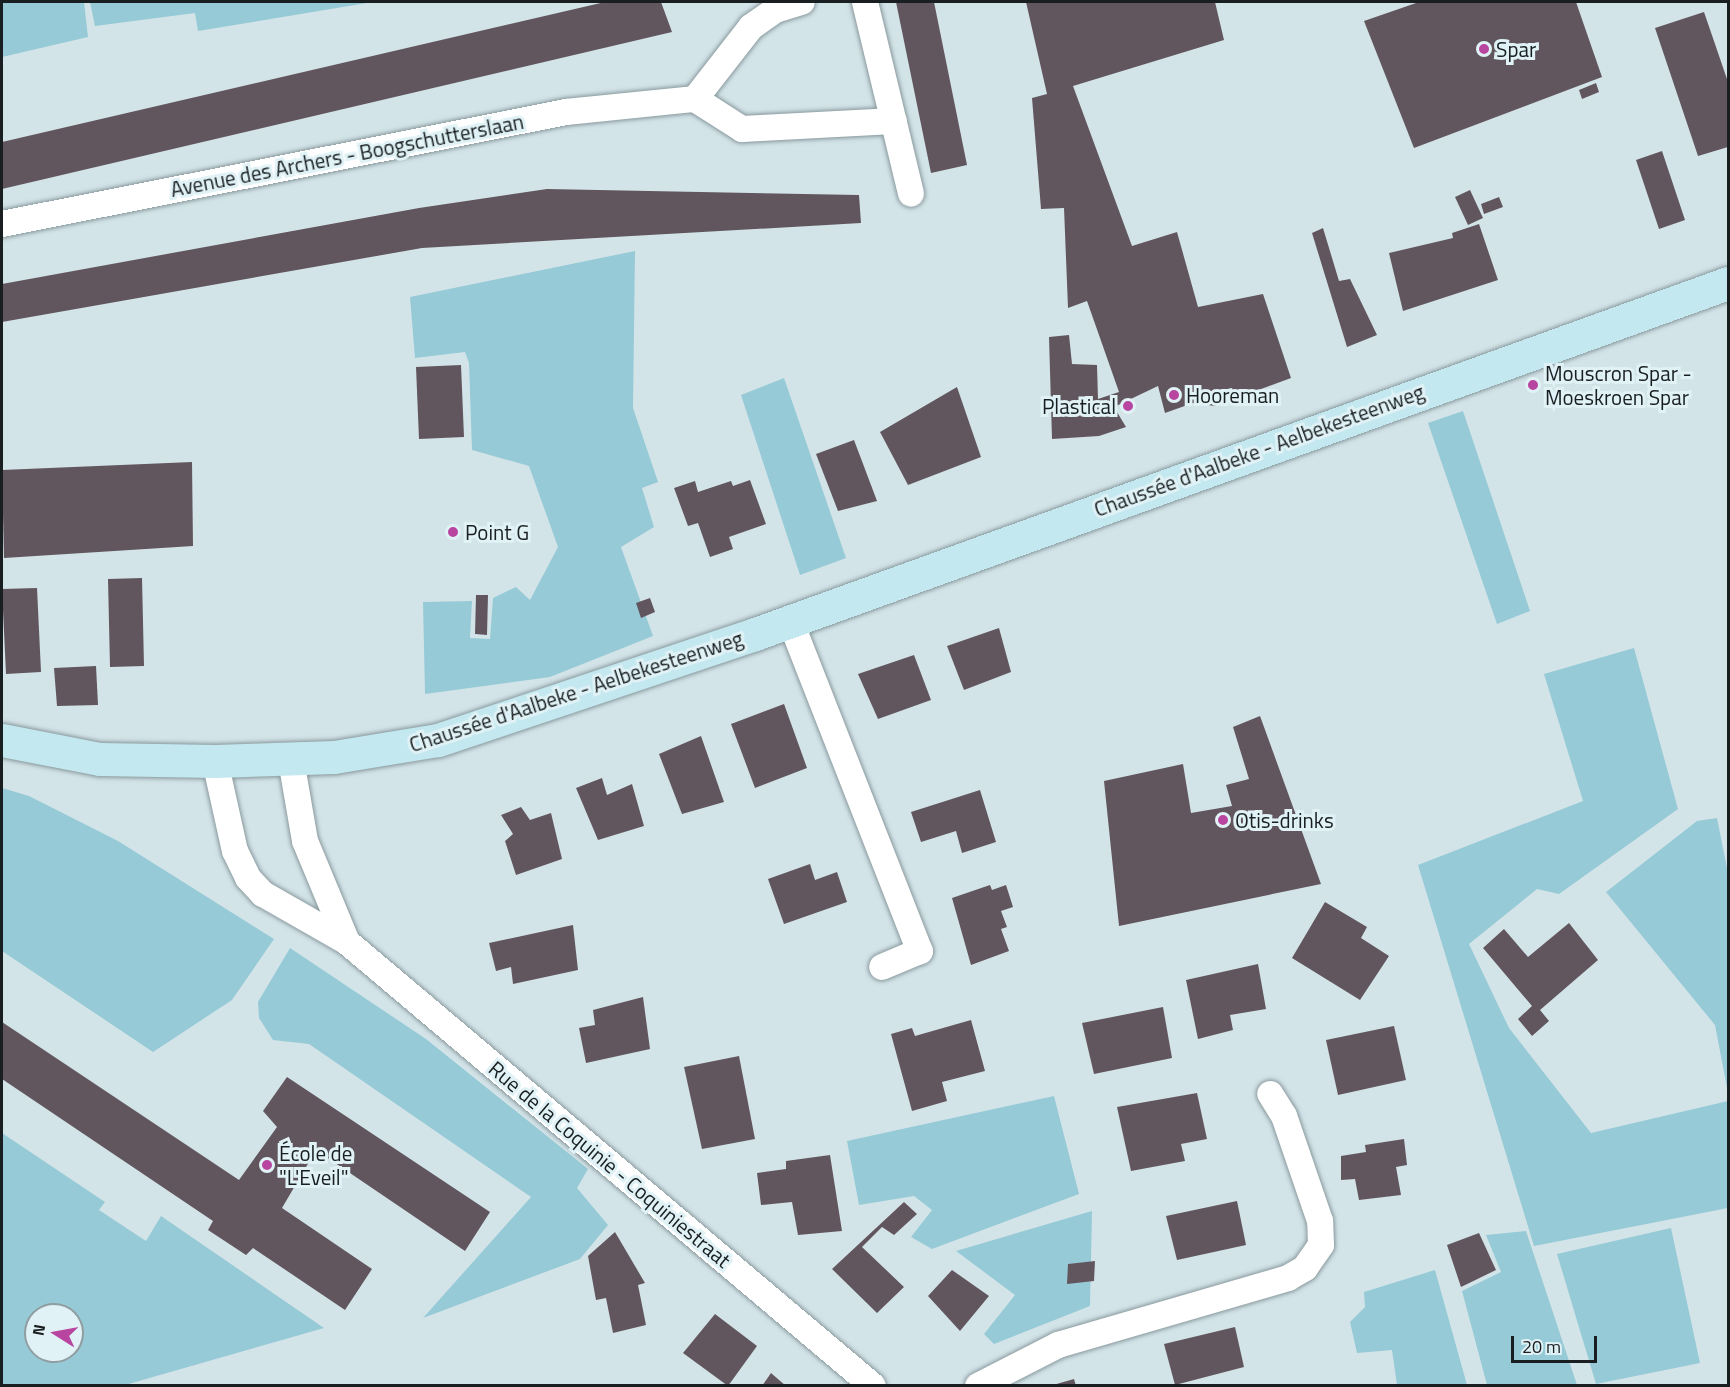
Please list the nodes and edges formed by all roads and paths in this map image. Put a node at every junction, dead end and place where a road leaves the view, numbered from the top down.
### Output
1 (802, 2) edge
2 (865, 2) edge
3 (694, 99) junction
4 (894, 121) junction
5 (910, 194) dead end
6 (2, 224) edge
7 (1728, 283) edge
8 (790, 620) junction
9 (2, 740) edge
10 (291, 760) junction
11 (215, 761) junction
12 (347, 942) junction
13 (882, 967) dead end
14 (1270, 1094) dead end
15 (873, 1386) edge
16 (978, 1386) edge

1 - 3 street
2 - 4 street
3 - 4 street
3 - 6 street, Avenue des Archers - Boogschutterslaan
4 - 5 street
7 - 8 main road, Chaussée d'Aalbeke - Aelbekesteenweg
8 - 10 main road, Chaussée d'Aalbeke - Aelbekesteenweg
8 - 13 street
9 - 11 main road, Chaussée d'Aalbeke - Aelbekesteenweg
10 - 11 main road, Chaussée d'Aalbeke - Aelbekesteenweg
10 - 12 street, Rue de la Coquinie - Coquiniestraat
11 - 12 street, Rue de la Coquinie - Coquiniestraat
12 - 15 street, Rue de la Coquinie - Coquiniestraat
14 - 16 street

